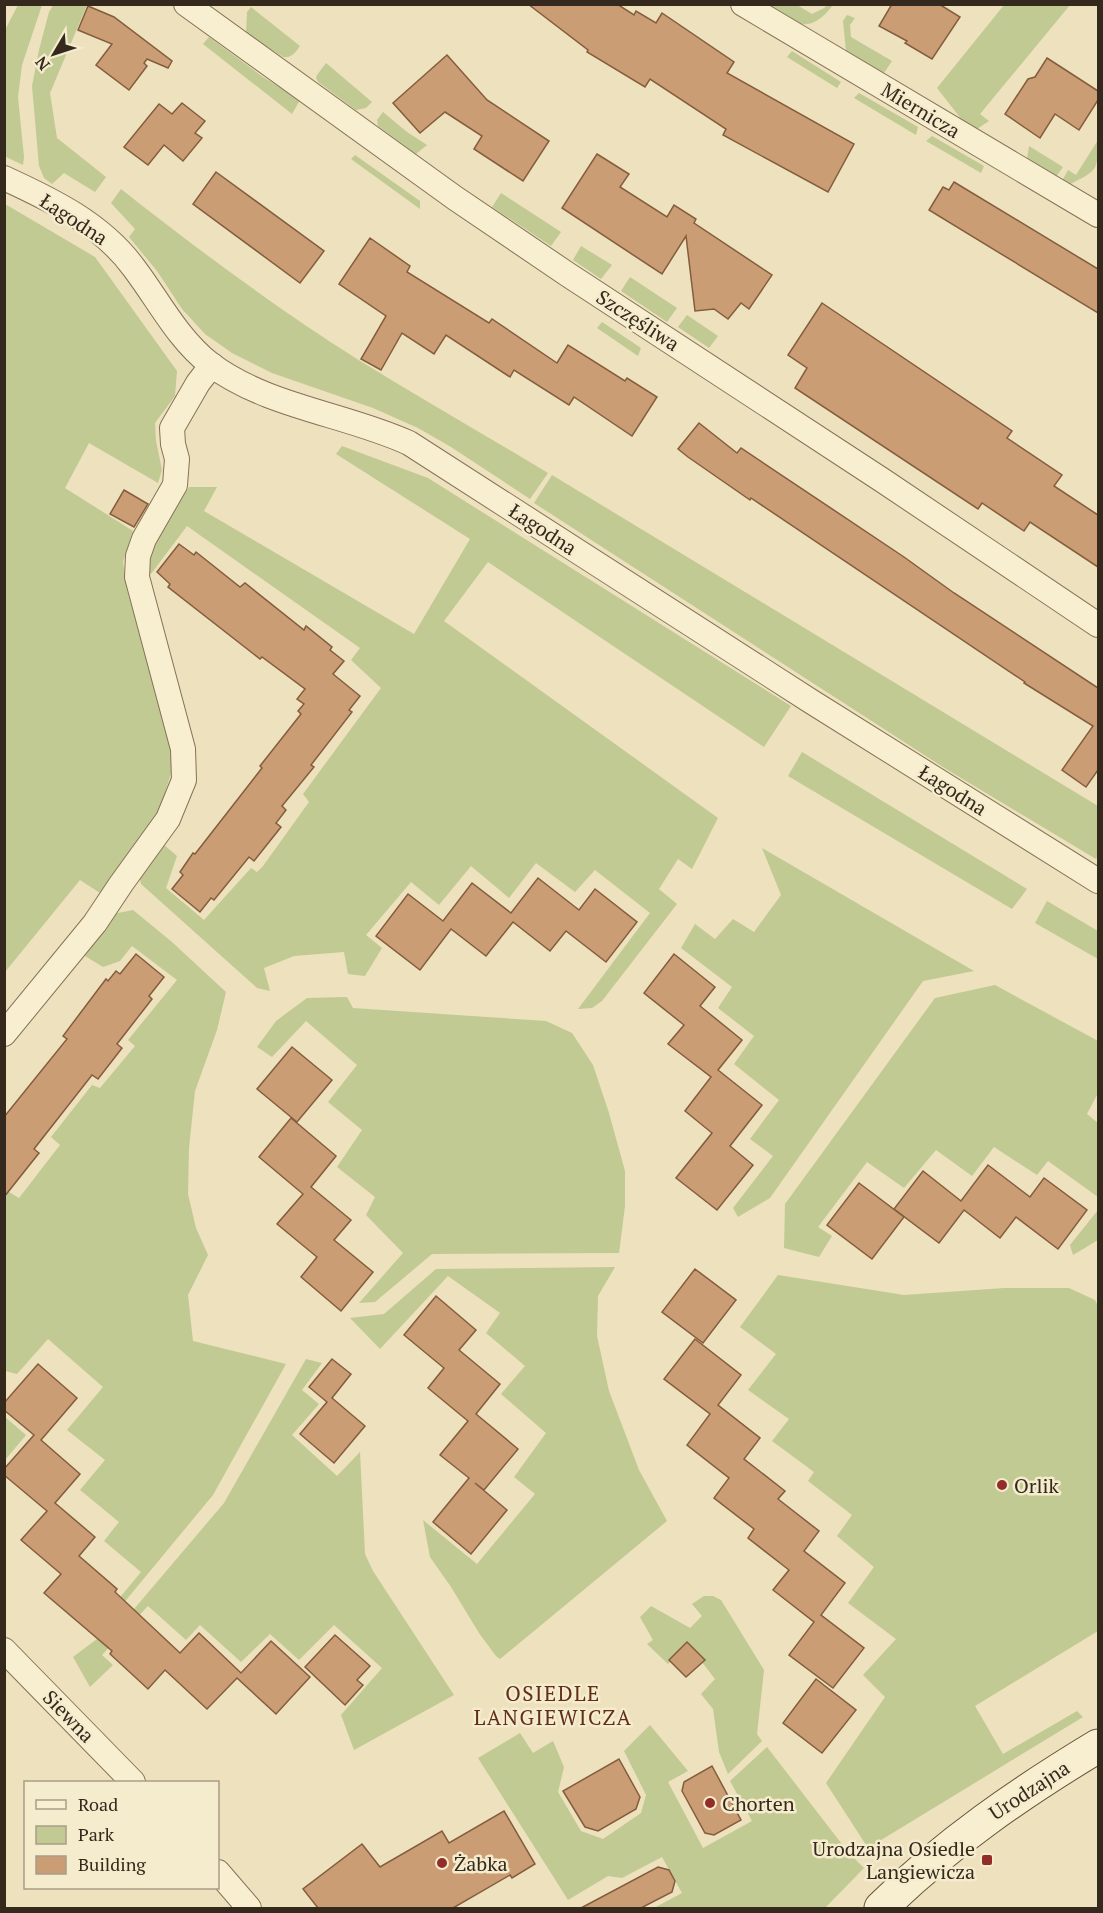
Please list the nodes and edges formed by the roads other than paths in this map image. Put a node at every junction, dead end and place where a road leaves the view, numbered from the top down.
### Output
1 (186, 4) edge
2 (743, 4) edge
3 (4, 178) edge
4 (1098, 215) edge
5 (212, 365) junction
6 (1098, 625) edge
7 (1098, 881) edge
8 (4, 1035) edge
9 (4, 1650) edge
10 (1098, 1746) edge
11 (132, 1781) edge
12 (219, 1873) edge
13 (249, 1908) edge
14 (881, 1908) edge

1 - 6 street, Szczęśliwa
2 - 4 street, Miernicza
3 - 5 street, Łagodna
5 - 7 street, Łagodna
5 - 8 street
9 - 11 street, Siewna
10 - 14 street, Urodzajna
12 - 13 street

